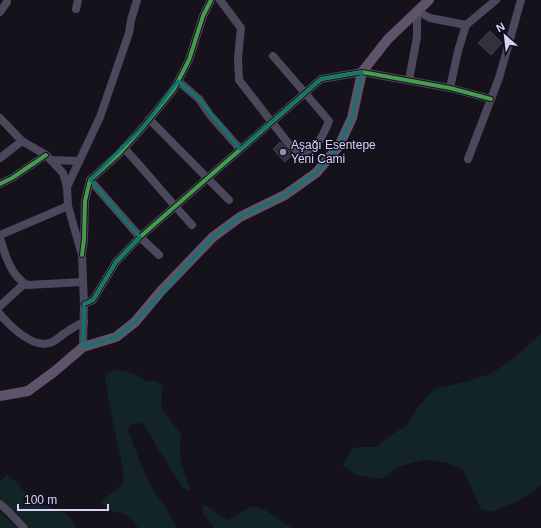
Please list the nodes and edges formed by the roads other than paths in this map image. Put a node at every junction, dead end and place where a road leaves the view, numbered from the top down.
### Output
1 (7, 0) edge
2 (78, 0) edge
3 (138, 0) edge
4 (211, 0) edge
5 (220, 0) edge
6 (429, 0) edge
7 (496, 0) edge
8 (521, 0) edge
9 (76, 9) dead end
10 (417, 11) junction
11 (0, 12) edge
12 (466, 25) junction
13 (273, 56) dead end
14 (362, 72) junction
15 (409, 80) junction
16 (178, 81) junction
17 (450, 88) junction
18 (305, 92) junction
19 (491, 99) junction
20 (0, 118) edge
21 (149, 119) junction
22 (272, 122) junction
23 (22, 141) junction
24 (124, 148) junction
25 (240, 149) junction
26 (0, 158) edge
27 (49, 158) junction
28 (468, 159) dead end
29 (79, 162) junction
30 (207, 178) junction
31 (90, 180) junction
32 (0, 184) edge
33 (67, 187) junction
34 (229, 200) dead end
35 (68, 206) junction
36 (175, 207) junction
37 (192, 225) dead end
38 (0, 237) edge
39 (140, 237) junction
40 (82, 255) junction
41 (159, 255) dead end
42 (83, 282) junction
43 (24, 284) junction
44 (84, 304) junction
45 (0, 306) edge
46 (0, 314) edge
47 (84, 322) junction
48 (83, 347) junction
49 (0, 396) edge
50 (0, 504) edge
51 (24, 528) edge

1 - 11 street
2 - 9 street
3 - 29 street
4 - 16 street
5 - 22 street
6 - 10 main road
7 - 12 street
8 - 19 street
10 - 12 street
10 - 14 main road
10 - 15 street
12 - 17 street
13 - 18 street
14 - 15 street
14 - 18 street
14 - 48 main road
15 - 17 street
16 - 21 street
16 - 25 street
17 - 19 street
18 - 22 street
18 - 22 street
19 - 28 street
20 - 23 street
21 - 24 street
21 - 30 street
22 - 25 street
23 - 26 street
23 - 27 street
24 - 31 street
24 - 36 street
25 - 30 street
27 - 29 street
27 - 32 street
27 - 33 street
29 - 33 street
30 - 34 street
30 - 36 street
31 - 39 street
31 - 40 street
33 - 35 street
35 - 38 street
35 - 40 street
36 - 37 street
36 - 39 street
38 - 43 street
39 - 41 street
39 - 44 street
40 - 42 street
42 - 43 street
42 - 44 street
43 - 45 street
44 - 47 street
46 - 47 street
47 - 48 street
48 - 49 main road
50 - 51 street

